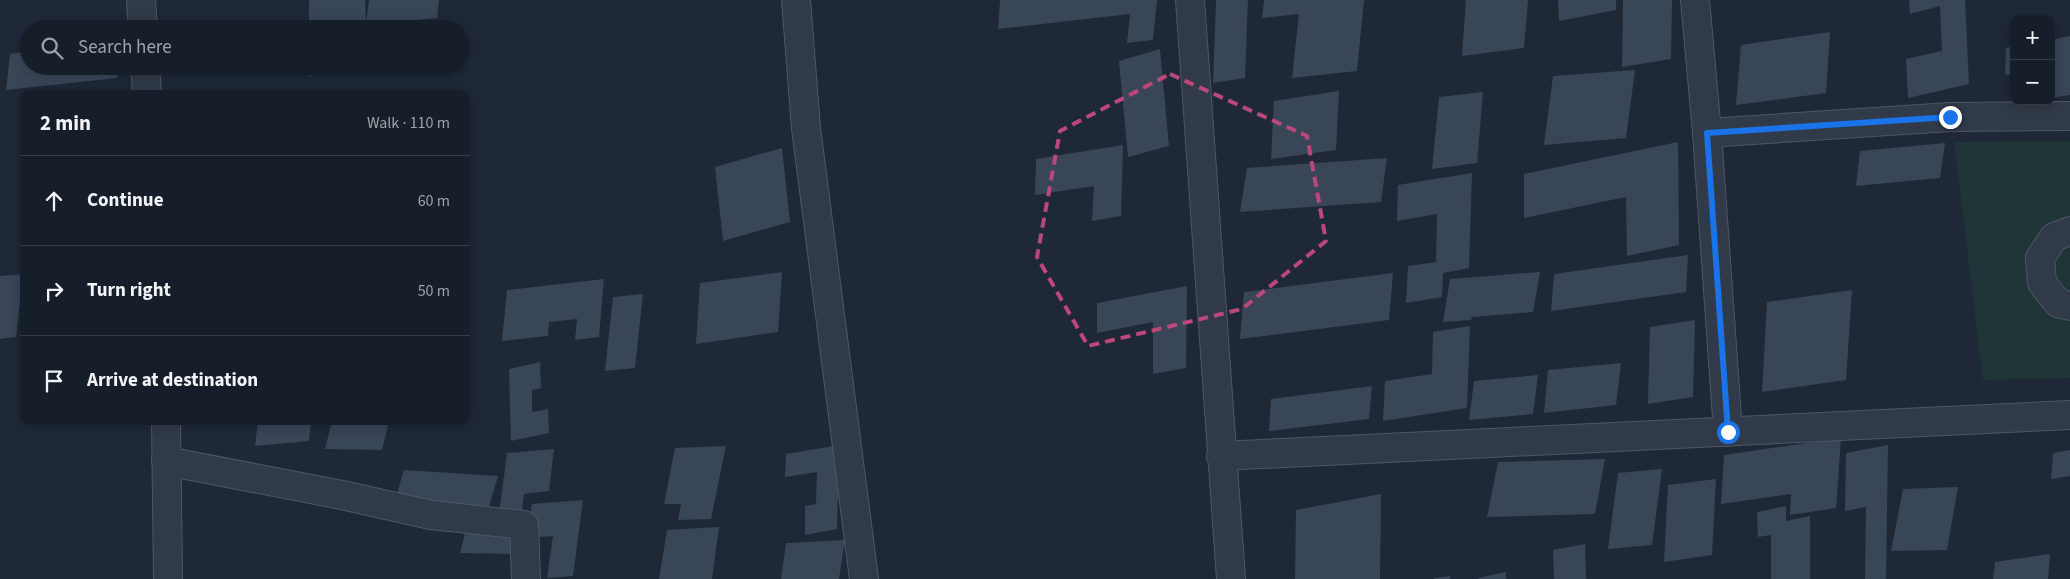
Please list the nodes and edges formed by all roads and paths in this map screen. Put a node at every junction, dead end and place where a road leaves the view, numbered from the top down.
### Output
1 (141, 0) edge
2 (796, 0) edge
3 (1190, 0) edge
4 (1695, 0) edge
5 (142, 20) edge
6 (146, 75) edge
7 (147, 90) edge
8 (2070, 116) edge
9 (1707, 133) junction
10 (2070, 231) edge
11 (2070, 306) edge
12 (2070, 415) edge
13 (166, 425) edge
14 (1728, 432) junction
15 (1221, 456) junction
16 (166, 461) junction
17 (168, 579) edge
18 (526, 579) edge
19 (864, 579) edge
20 (1231, 579) edge

1 - 5 street
2 - 19 street
3 - 15 street
4 - 9 street
6 - 7 street
8 - 9 street
9 - 14 street
10 - 11 street
12 - 14 street
13 - 16 street
14 - 15 street
15 - 20 street
16 - 17 street
16 - 18 street

